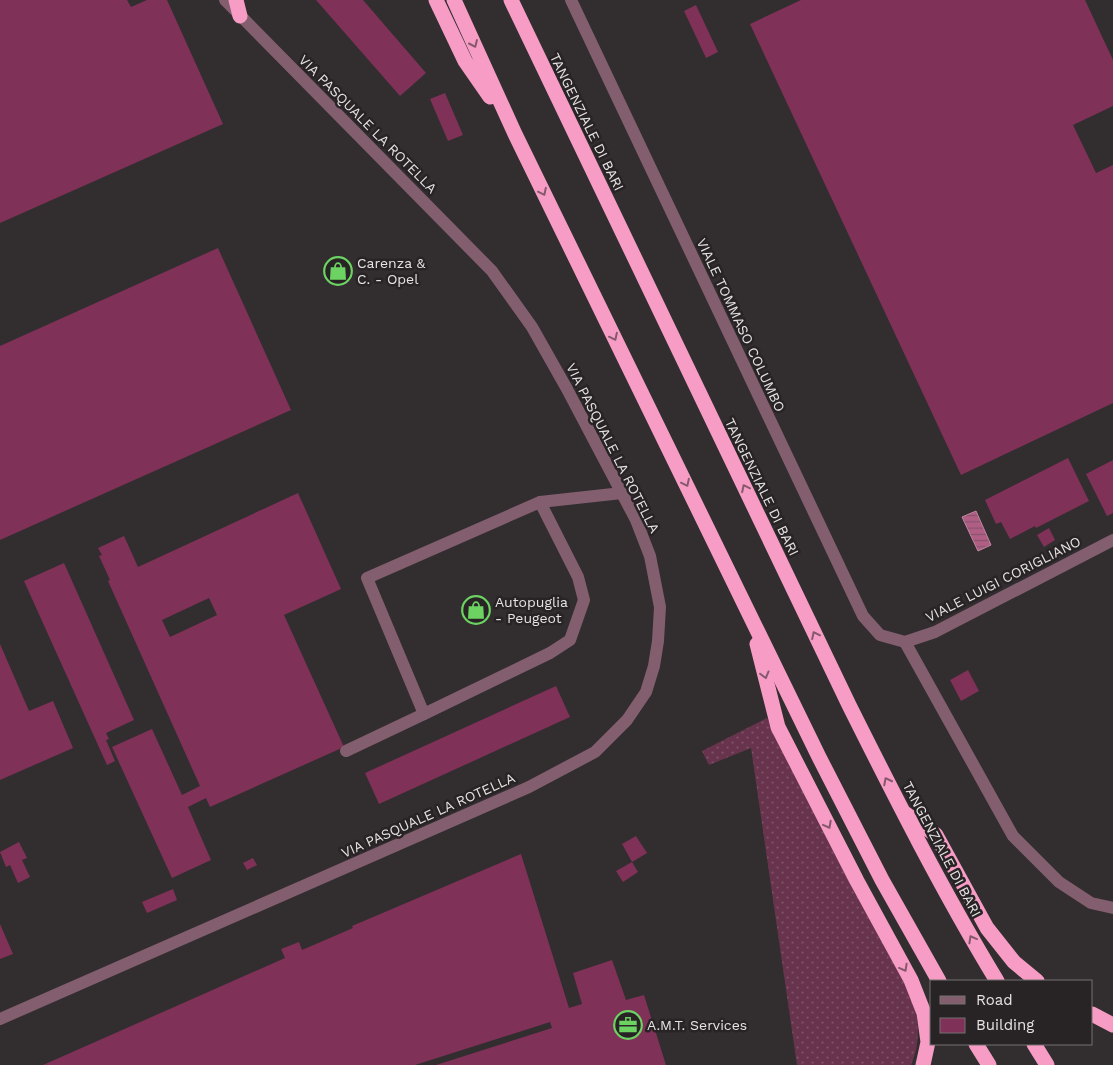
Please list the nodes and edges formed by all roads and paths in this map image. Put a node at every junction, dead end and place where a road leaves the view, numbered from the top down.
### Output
1 (225, 0) edge
2 (236, 0) edge
3 (436, 0) edge
4 (454, 0) edge
5 (511, 0) edge
6 (571, 0) edge
7 (240, 16) junction
8 (515, 134) junction
9 (622, 493) junction
10 (540, 502) junction
11 (1113, 540) edge
12 (748, 611) junction
13 (905, 642) junction
14 (424, 714) junction
15 (346, 751) dead end
16 (903, 812) junction
17 (1113, 908) edge
18 (938, 980) edge
19 (996, 980) edge
20 (1036, 980) edge
21 (1093, 1015) edge
22 (0, 1019) edge
23 (1113, 1025) edge
24 (977, 1045) edge
25 (1035, 1045) edge
26 (922, 1065) edge
27 (989, 1065) edge
28 (1047, 1065) edge

1 - 7 street, VIA PASQUALE LA ROTELLA
2 - 7 highway
3 - 8 highway
4 -> 8 highway
16 -> 5 highway, TANGENZIALE DI BARI
6 - 13 street, VIALE TOMMASO COLUMBO
7 - 9 street, VIA PASQUALE LA ROTELLA
8 -> 12 highway
9 - 10 street
9 - 22 street, VIA PASQUALE LA ROTELLA
10 - 14 street
10 - 14 street
11 - 13 street, VIALE LUIGI CORIGLIANO
12 - 18 highway
12 -> 26 highway
13 - 17 street
14 - 15 street
19 -> 16 highway, TANGENZIALE DI BARI
16 - 20 highway
21 - 23 highway
24 - 27 highway
25 - 28 highway

